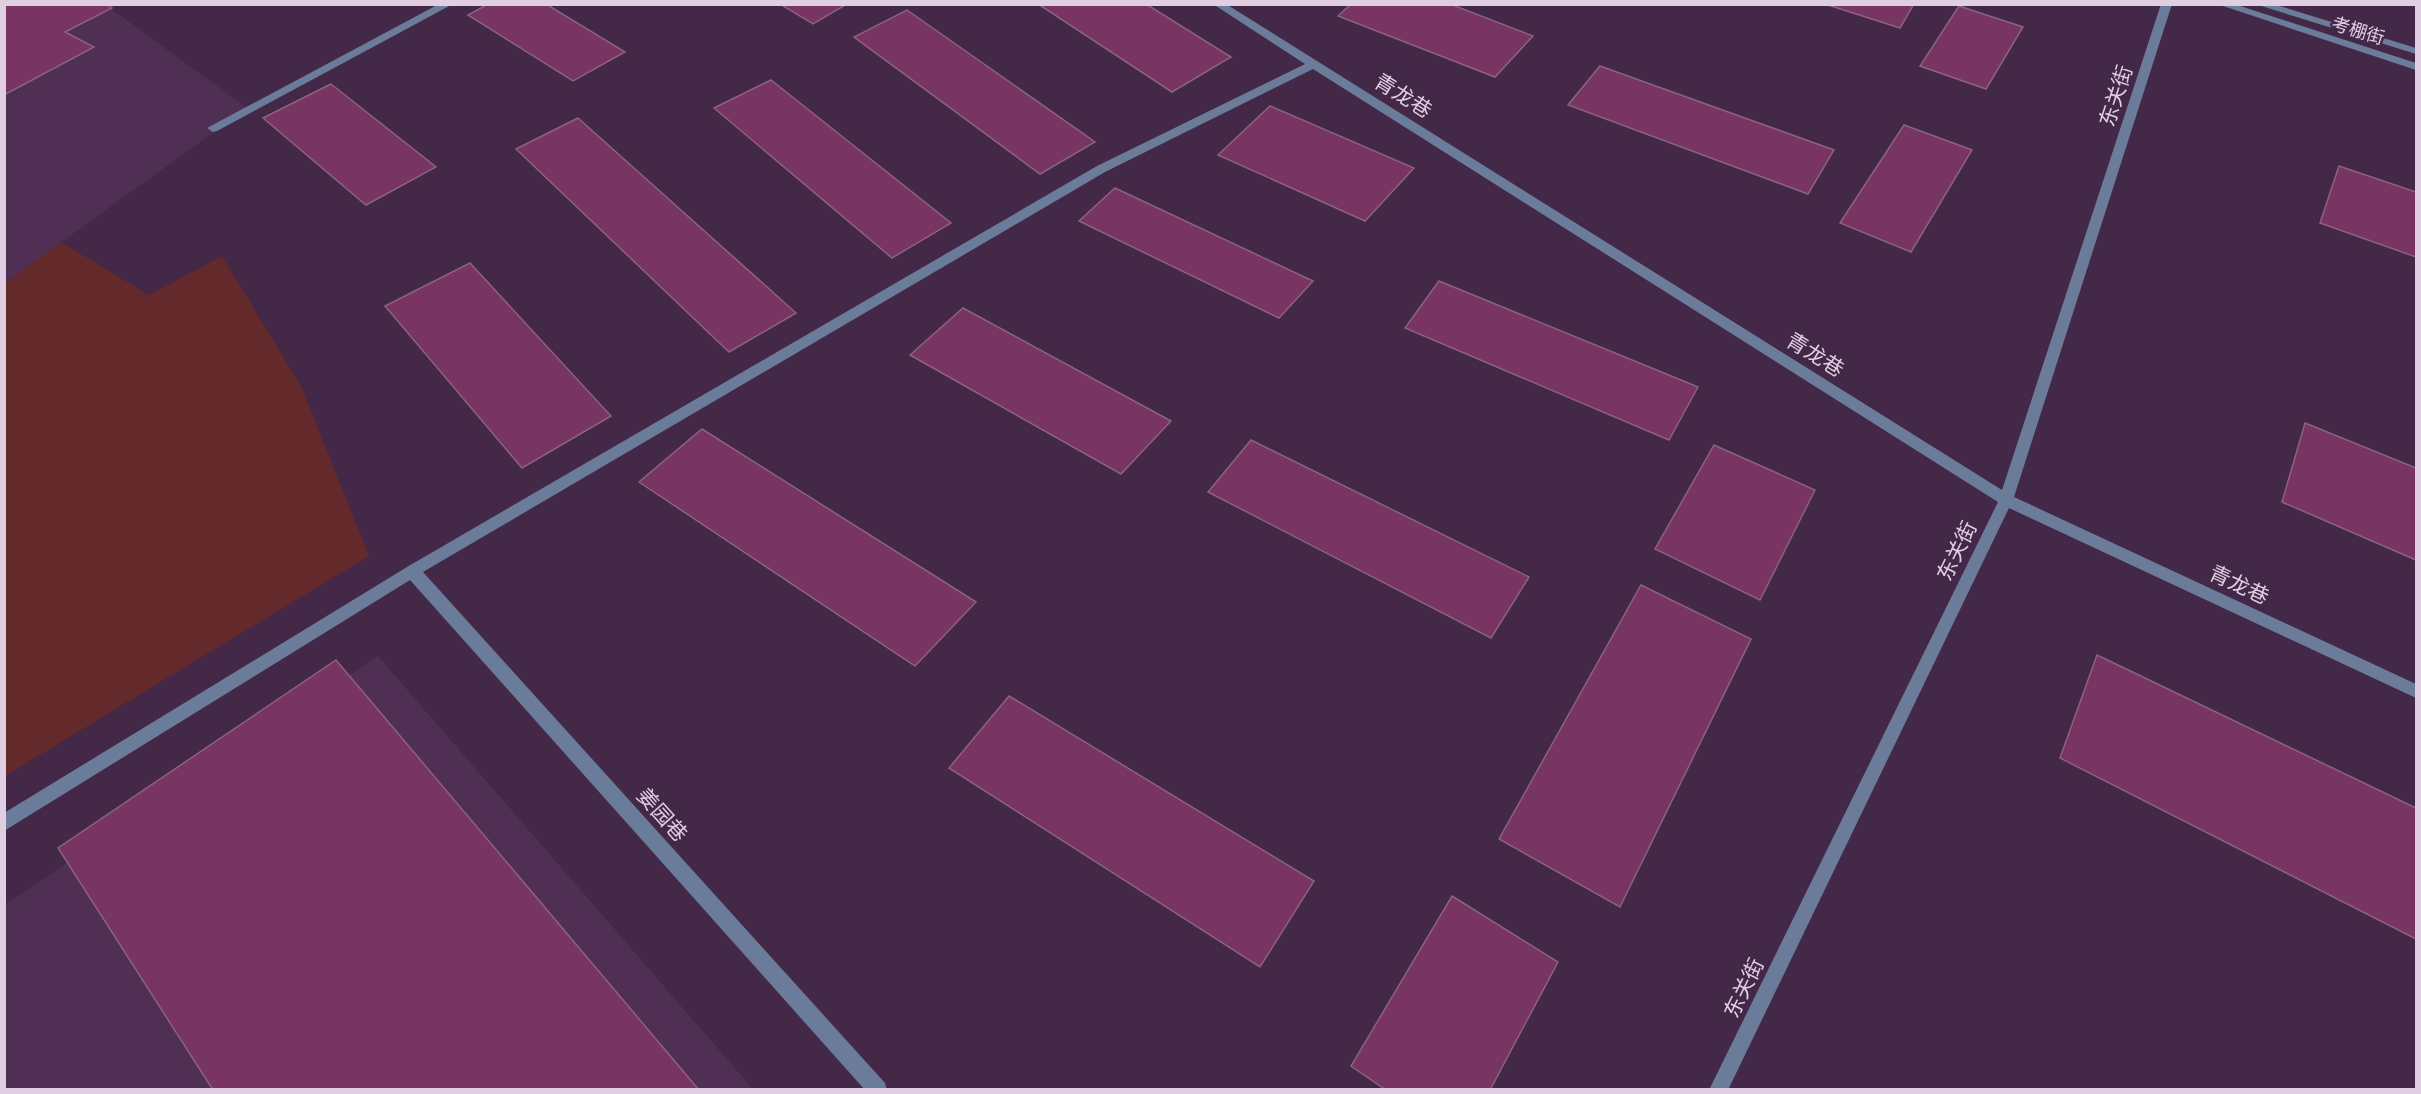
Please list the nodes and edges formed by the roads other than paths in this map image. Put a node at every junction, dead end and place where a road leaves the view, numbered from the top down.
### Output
1 (448, 4) edge
2 (1218, 4) edge
3 (2167, 4) edge
4 (2222, 4) edge
5 (2260, 4) edge
6 (2416, 51) edge
7 (1313, 64) junction
8 (2416, 67) edge
9 (213, 128) dead end
10 (2006, 500) junction
11 (412, 571) junction
12 (2416, 691) edge
13 (4, 823) edge
14 (878, 1089) edge
15 (1718, 1089) edge

1 - 9 street
2 - 7 street, 青龙巷
3 - 10 street, 东关街
4 - 8 street, 考棚街
5 - 6 street, 考棚街
7 - 10 street, 青龙巷
7 - 11 street
10 - 12 street, 青龙巷
10 - 15 street, 东关街
11 - 13 street
11 - 14 street, 姜园巷

